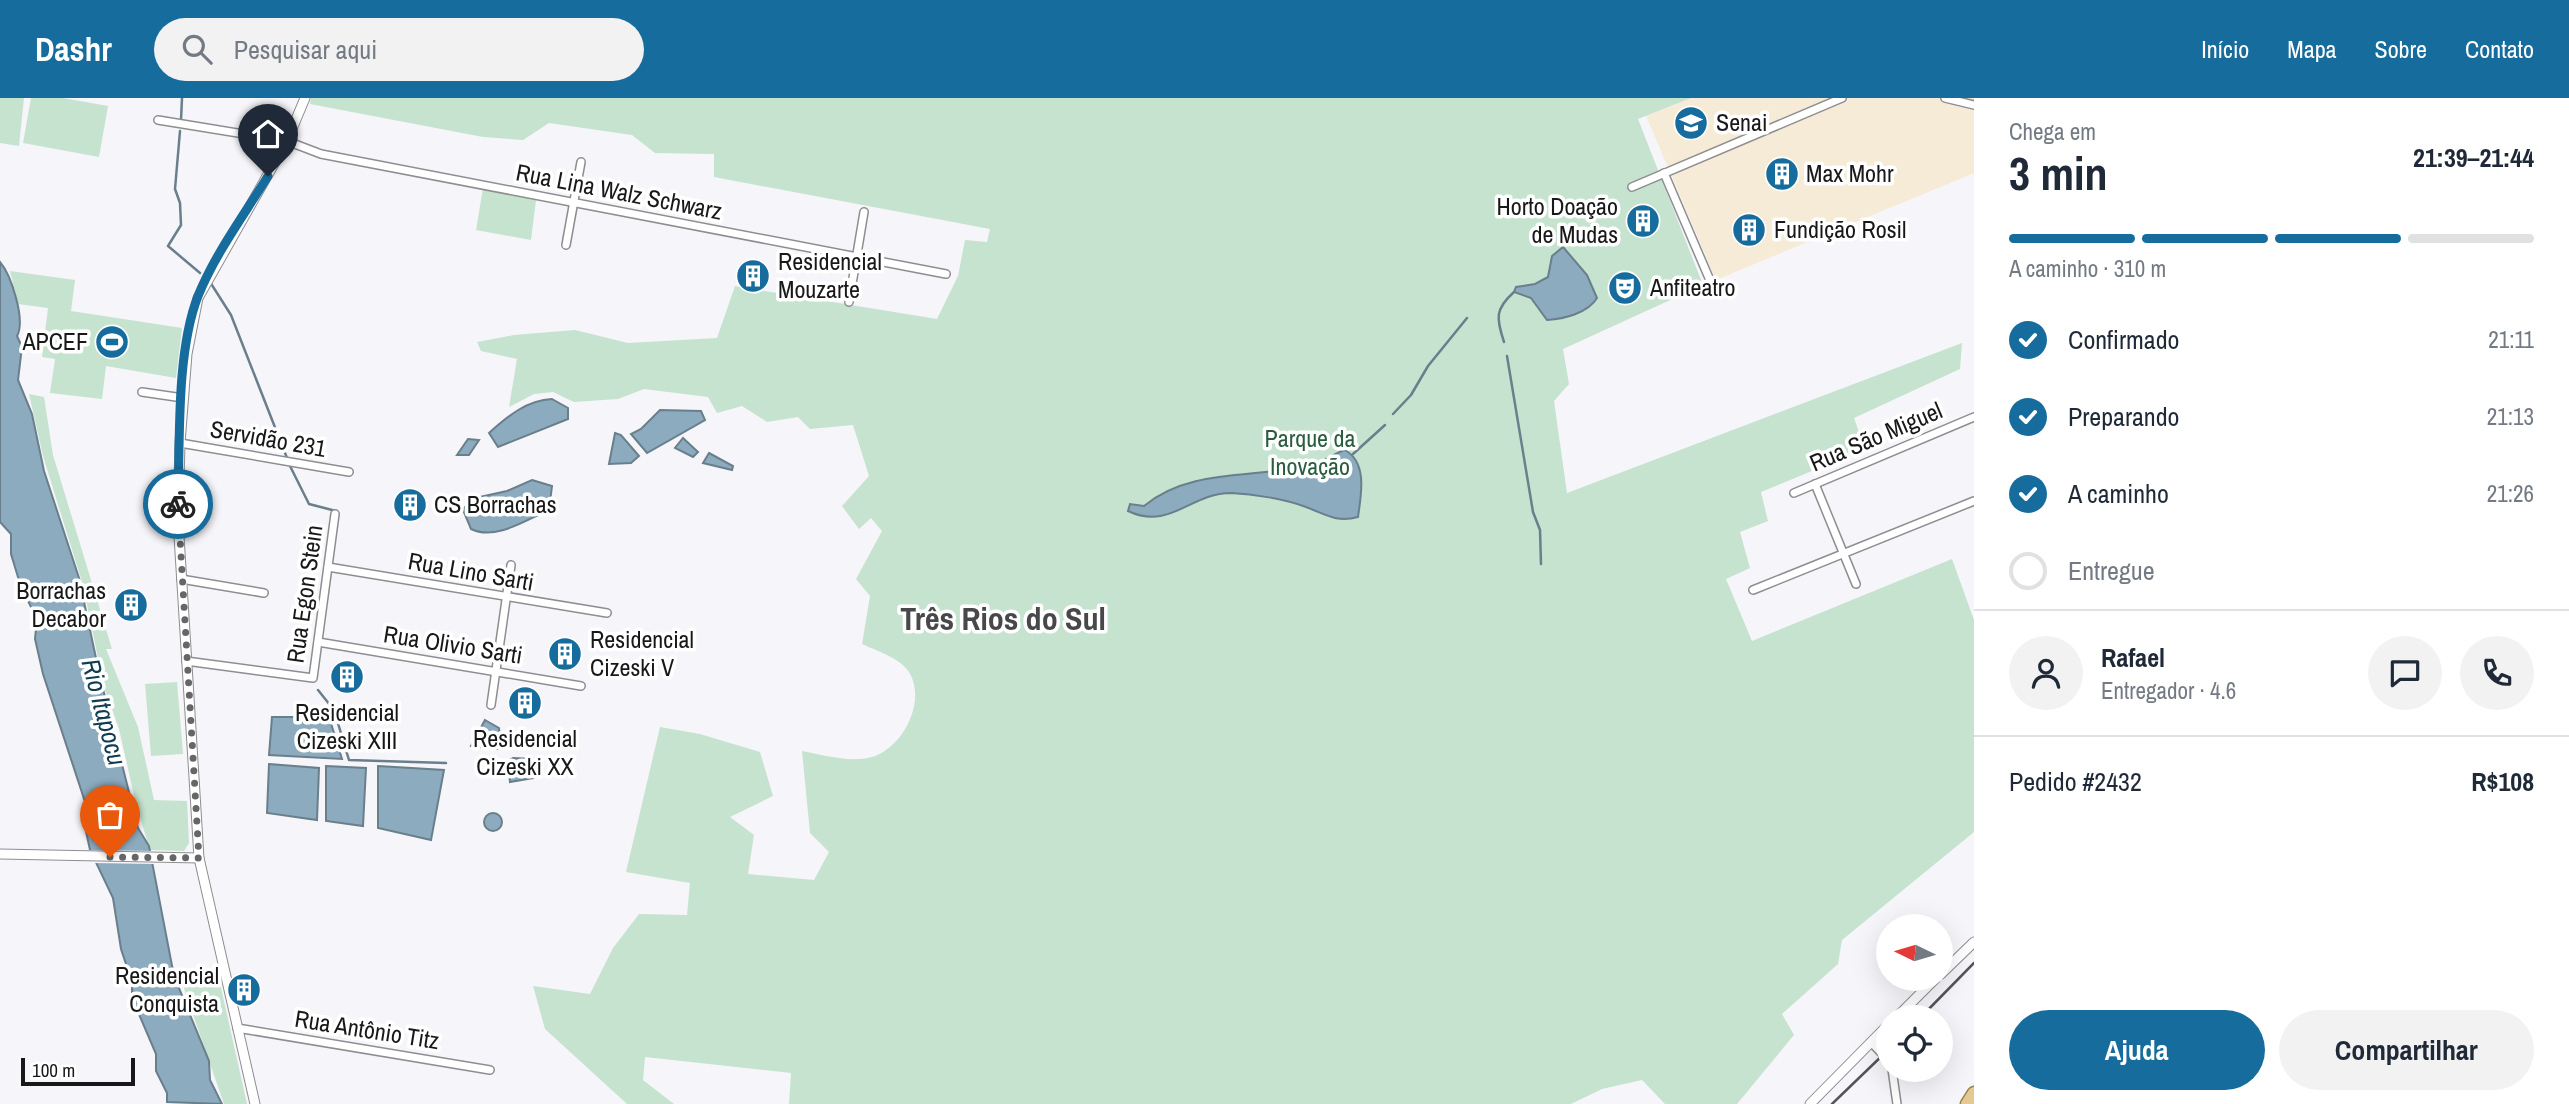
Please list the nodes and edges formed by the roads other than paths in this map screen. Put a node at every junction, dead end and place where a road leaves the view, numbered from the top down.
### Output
1 (305, 98) edge
2 (1842, 98) edge
3 (1945, 98) edge
4 (1974, 105) edge
5 (158, 120) dead end
6 (287, 141) junction
7 (581, 162) dead end
8 (1664, 173) junction
9 (1632, 187) dead end
10 (573, 203) junction
11 (864, 212) dead end
12 (566, 245) dead end
13 (857, 257) junction
14 (946, 274) dead end
15 (1709, 278) dead end
16 (849, 302) dead end
17 (142, 392) dead end
18 (183, 398) junction
19 (1974, 417) edge
20 (180, 443) junction
21 (349, 472) dead end
22 (1815, 484) junction
23 (1794, 493) dead end
24 (1974, 501) edge
25 (335, 514) dead end
26 (1843, 554) junction
27 (511, 565) dead end
28 (328, 567) junction
29 (181, 579) junction
30 (1856, 584) dead end
31 (1753, 590) dead end
32 (264, 593) dead end
33 (507, 598) junction
34 (607, 613) dead end
35 (318, 642) junction
36 (186, 661) junction
37 (497, 672) junction
38 (581, 686) dead end
39 (491, 705) dead end
40 (0, 854) edge
41 (199, 858) junction
42 (1974, 942) edge
43 (1953, 962) edge
44 (1923, 991) edge
45 (1909, 1005) edge
46 (237, 1028) junction
47 (1876, 1037) edge
48 (1871, 1042) junction
49 (1876, 1047) edge
50 (490, 1070) dead end
51 (1894, 1082) edge
52 (1974, 1093) edge
53 (255, 1104) edge
54 (1810, 1104) edge
55 (1897, 1104) edge
56 (1967, 1104) edge

1 - 6 street
2 - 8 street
3 - 4 street
5 - 6 street, Rua Lina Walz Schwarz
6 - 10 street, Rua Lina Walz Schwarz
6 - 18 street
7 - 10 street
8 - 9 street
8 - 15 street
10 - 12 street
10 - 13 street, Rua Lina Walz Schwarz
11 - 13 street
13 - 14 street, Rua Lina Walz Schwarz
13 - 16 street
17 - 18 street
18 - 20 street
19 - 22 street, Rua São Miguel
20 - 21 street, Servidão 231
20 - 29 street
22 - 23 street, Rua São Miguel
22 - 26 street
24 - 26 street
25 - 28 street, Rua Egon Stein
26 - 30 street
26 - 31 street
27 - 33 street
28 - 33 street, Rua Lino Sarti
28 - 35 street, Rua Egon Stein
29 - 32 street
29 - 36 street
33 - 34 street, Rua Lino Sarti
33 - 37 street
35 - 36 street, Rua Egon Stein
35 - 37 street, Rua Olivio Sarti
36 - 41 street
37 - 38 street, Rua Olivio Sarti
37 - 39 street
40 - 41 street
41 - 46 street
42 - 43 street
44 - 45 street
46 - 50 street, Rua Antônio Titz
46 - 53 street
47 - 48 street
48 - 49 street
48 - 54 street
51 - 55 street
52 - 56 highway

